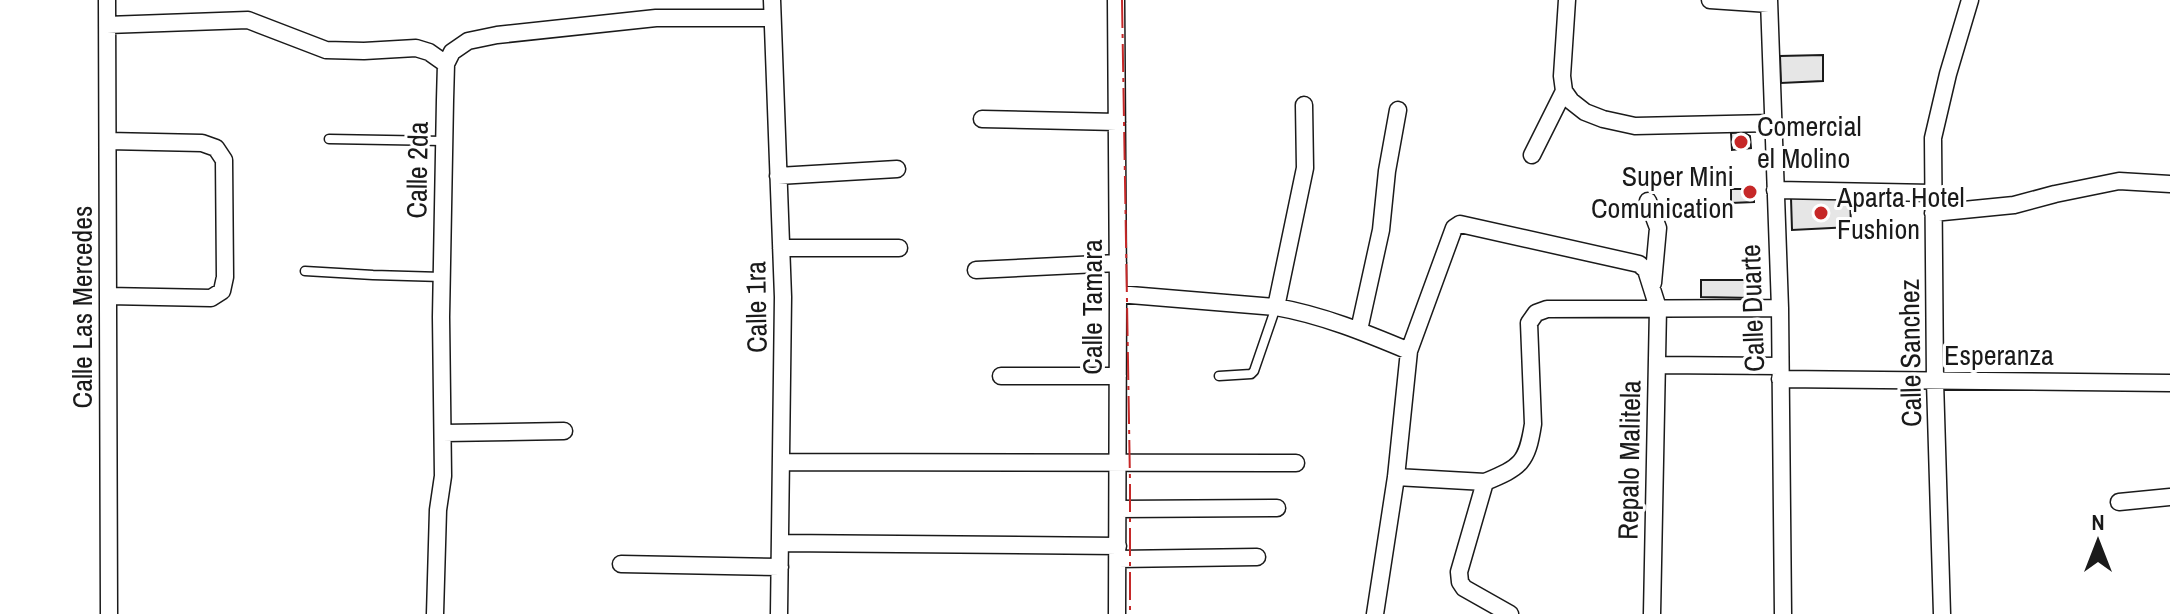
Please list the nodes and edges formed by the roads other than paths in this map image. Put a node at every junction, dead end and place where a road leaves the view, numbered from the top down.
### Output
1 (107, 0) edge
2 (772, 0) edge
3 (1116, 0) edge
4 (1567, 0) edge
5 (1710, 0) edge
6 (1970, 0) edge
7 (1769, 2) edge
8 (771, 18) junction
9 (107, 25) junction
10 (446, 64) junction
11 (1564, 91) junction
12 (1304, 105) dead end
13 (1398, 110) dead end
14 (982, 119) dead end
15 (1117, 122) junction
16 (1772, 123) junction
17 (329, 139) dead end
18 (108, 141) junction
19 (444, 141) junction
20 (1532, 155) dead end
21 (897, 169) dead end
22 (778, 176) junction
23 (2170, 184) edge
24 (1775, 190) junction
25 (1932, 193) junction
26 (1648, 201) dead end
27 (1933, 213) junction
28 (781, 248) junction
29 (899, 248) dead end
30 (1118, 263) junction
31 (976, 270) dead end
32 (305, 271) dead end
33 (442, 277) junction
34 (1652, 288) junction
35 (1118, 294) junction
36 (108, 296) junction
37 (1276, 307) junction
38 (1658, 308) junction
39 (1780, 308) junction
40 (1359, 330) junction
41 (1409, 351) junction
42 (1657, 365) junction
43 (1780, 373) junction
44 (1001, 376) dead end
45 (1118, 376) junction
46 (1219, 376) dead end
47 (1935, 381) junction
48 (2170, 383) edge
49 (564, 431) dead end
50 (443, 433) junction
51 (782, 462) junction
52 (1118, 462) junction
53 (1296, 463) dead end
54 (1396, 477) junction
55 (1485, 482) junction
56 (2170, 497) edge
57 (2119, 502) dead end
58 (1277, 508) dead end
59 (1118, 509) junction
60 (781, 543) junction
61 (1118, 553) junction
62 (1257, 557) dead end
63 (621, 564) dead end
64 (780, 567) junction
65 (109, 614) edge
66 (435, 614) edge
67 (779, 614) edge
68 (1117, 614) edge
69 (1375, 614) edge
70 (1510, 614) edge
71 (1652, 614) edge
72 (1783, 614) edge
73 (1942, 614) edge

1 - 9 street, Calle Las Mercedes
2 - 8 street, Calle 1ra
3 - 15 street, Calle Tamara
4 - 11 street
5 - 7 street
6 - 25 street, Calle Sanchez
7 - 16 street, Calle Duarte
8 - 10 street
8 - 22 street, Calle 1ra
9 - 10 street
9 - 18 street, Calle Las Mercedes
10 - 19 street, Calle 2da
11 - 16 street
11 - 20 street
12 - 37 street
13 - 40 street
14 - 15 street
15 - 30 street, Calle Tamara
16 - 24 street, Calle Duarte
17 - 19 lane
18 - 36 street, Calle Las Mercedes
18 - 36 street
19 - 33 street, Calle 2da
21 - 22 street
22 - 28 street, Calle 1ra
23 - 27 street
24 - 25 street
24 - 39 street, Calle Duarte
25 - 27 street, Calle Sanchez
26 - 34 street
27 - 47 street, Calle Sanchez
28 - 29 street
28 - 51 street, Calle 1ra
30 - 31 street
30 - 35 street, Calle Tamara
32 - 33 lane
33 - 50 street, Calle 2da
34 - 38 street, Repalo Malitela
34 - 41 street
35 - 37 street
35 - 45 street, Calle Tamara
36 - 65 street, Calle Las Mercedes
37 - 40 street
37 - 46 lane
38 - 39 street
38 - 42 street, Repalo Malitela
38 - 55 street
39 - 43 street, Calle Duarte
40 - 41 street
41 - 54 street
42 - 43 street, Esperanza
42 - 71 street, Repalo Malitela
43 - 47 street, Esperanza
43 - 72 street, Calle Duarte
44 - 45 street
45 - 52 street, Calle Tamara
47 - 48 street, Esperanza
47 - 73 street, Calle Sanchez
49 - 50 street
50 - 66 street, Calle 2da
51 - 52 street
51 - 60 street, Calle 1ra
52 - 53 street
52 - 59 street, Calle Tamara
54 - 55 street
54 - 69 street
55 - 70 street
56 - 57 street
58 - 59 street
59 - 61 street, Calle Tamara
60 - 61 street
60 - 64 street, Calle 1ra
61 - 62 street
61 - 68 street, Calle Tamara
63 - 64 street
64 - 67 street, Calle 1ra

